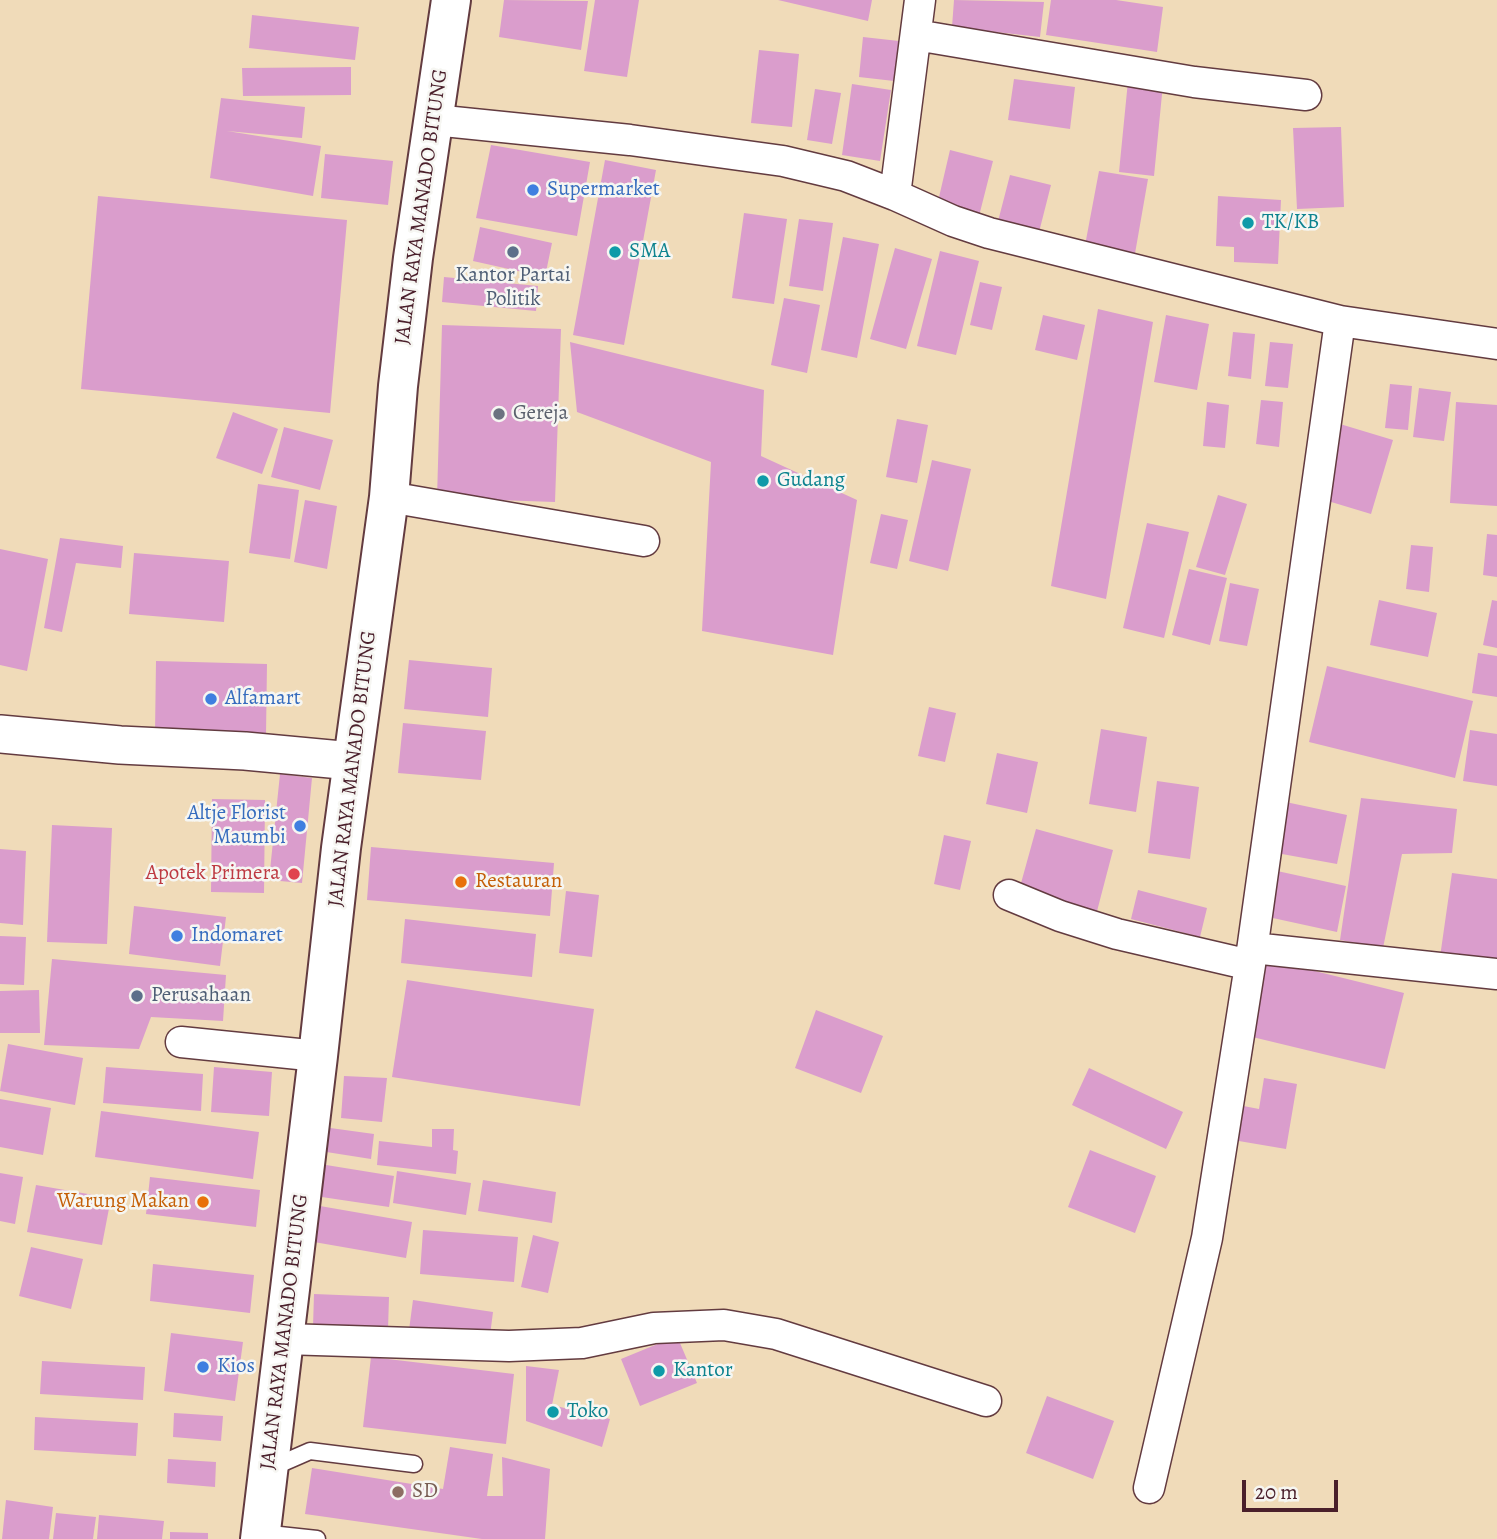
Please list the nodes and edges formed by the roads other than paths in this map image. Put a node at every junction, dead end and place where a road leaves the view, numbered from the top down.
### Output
1 (452, 0) edge
2 (920, 0) edge
3 (916, 35) junction
4 (1306, 95) dead end
5 (434, 120) junction
6 (895, 195) junction
7 (1340, 321) junction
8 (1497, 344) edge
9 (389, 498) junction
10 (644, 541) dead end
11 (0, 734) edge
12 (352, 761) junction
13 (1009, 895) dead end
14 (1251, 957) junction
15 (1497, 974) edge
16 (181, 1041) dead end
17 (318, 1056) junction
18 (284, 1339) junction
19 (986, 1401) dead end
20 (414, 1464) dead end
21 (269, 1469) junction
22 (1149, 1488) dead end
23 (260, 1536) edge
24 (317, 1539) edge

1 - 5 highway, JALAN RAYA MANADO BITUNG
2 - 3 street
3 - 4 street
3 - 6 street
5 - 6 street
5 - 9 highway, JALAN RAYA MANADO BITUNG
6 - 7 street
7 - 8 street
7 - 14 street
9 - 10 street
9 - 12 highway, JALAN RAYA MANADO BITUNG
11 - 12 street
12 - 17 highway, JALAN RAYA MANADO BITUNG
13 - 14 street
14 - 15 street
14 - 22 street
16 - 17 street
17 - 18 highway, JALAN RAYA MANADO BITUNG
18 - 19 street
18 - 21 highway, JALAN RAYA MANADO BITUNG
20 - 21 lane
21 - 23 highway, JALAN RAYA MANADO BITUNG
23 - 24 lane

